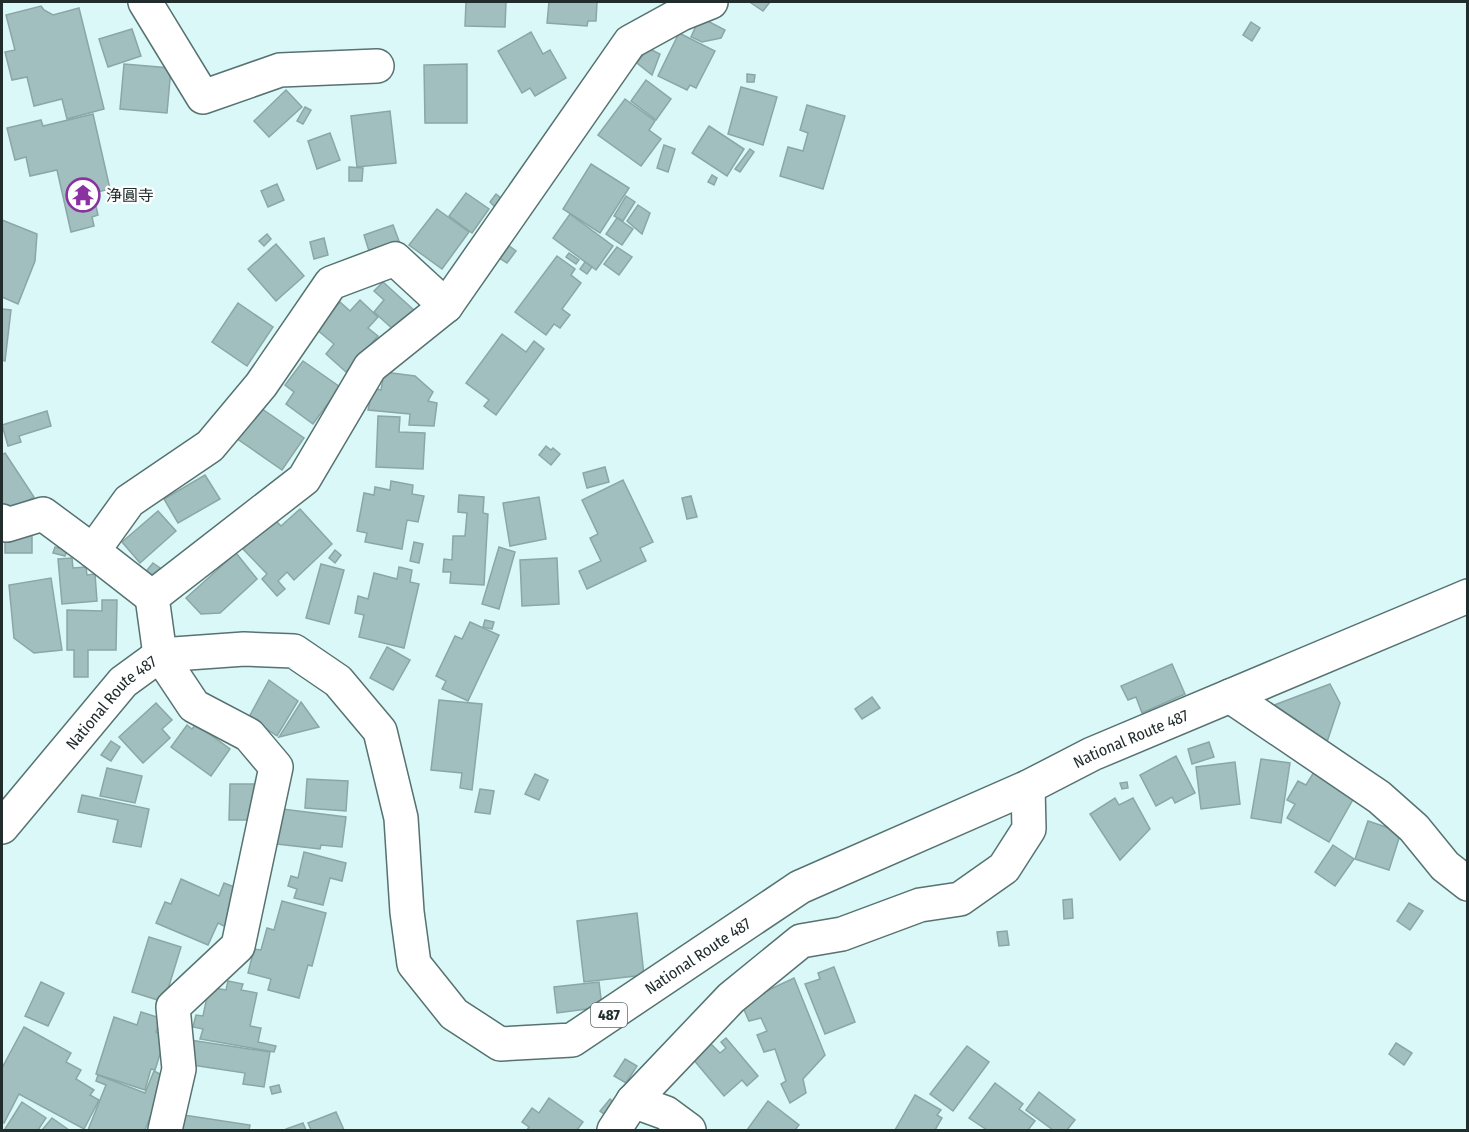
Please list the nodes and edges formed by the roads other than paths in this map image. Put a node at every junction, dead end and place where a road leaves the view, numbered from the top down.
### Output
1 (145, 2) edge
2 (711, 2) edge
3 (377, 66) dead end
4 (446, 306) junction
5 (2, 521) edge
6 (93, 551) junction
7 (1467, 596) edge
8 (152, 597) junction
9 (160, 655) junction
10 (1230, 696) junction
11 (1028, 787) junction
12 (2, 826) edge
13 (1467, 884) edge
14 (633, 1101) junction
15 (165, 1131) edge
16 (614, 1131) edge
17 (688, 1131) edge

1 - 3 main road
2 - 4 main road
4 - 6 main road
4 - 8 main road
5 - 6 main road
6 - 8 main road
7 - 10 main road, National Route 487 / 487
8 - 9 main road
9 - 11 main road, National Route 487 / 487
9 - 12 main road, National Route 487
9 - 15 main road
10 - 11 main road, National Route 487 / 487
10 - 13 main road
11 - 14 main road
14 - 16 main road
14 - 17 main road

